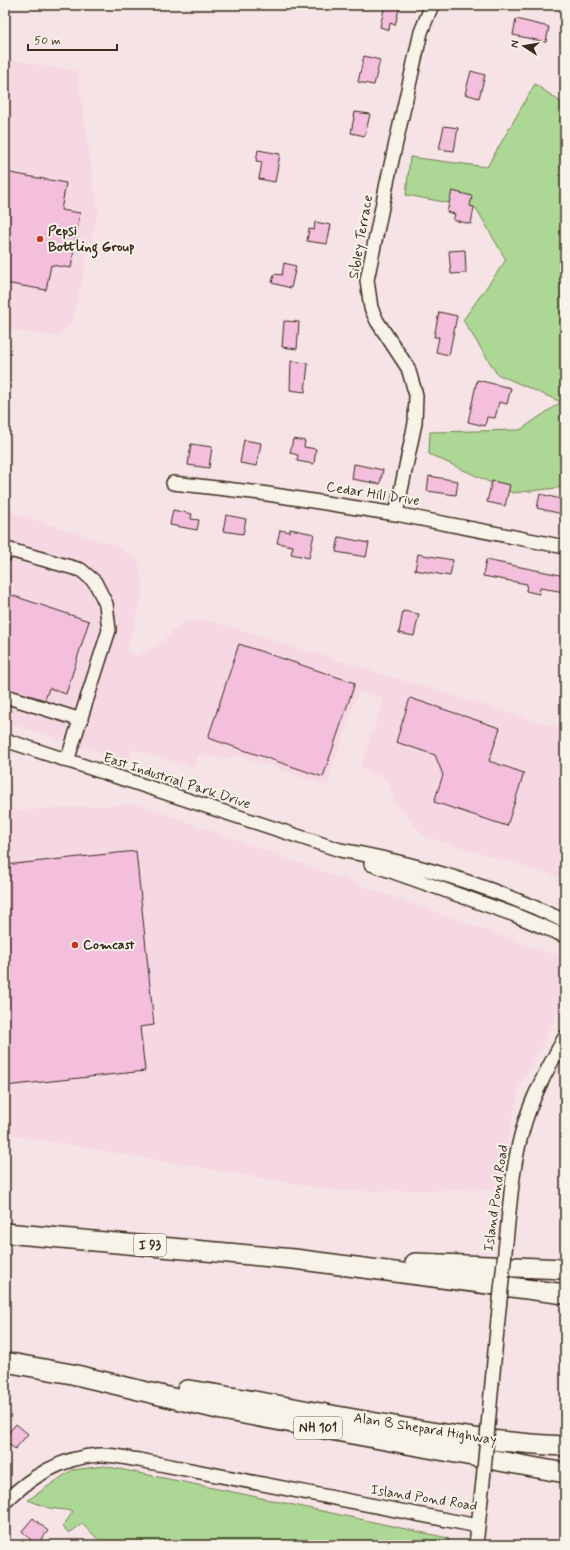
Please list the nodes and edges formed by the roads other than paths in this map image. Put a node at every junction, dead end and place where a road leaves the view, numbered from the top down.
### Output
1 (432, 5) edge
2 (173, 482) dead end
3 (396, 514) junction
4 (565, 548) edge
5 (5, 555) edge
6 (5, 696) edge
7 (80, 720) junction
8 (5, 740) edge
9 (67, 761) junction
10 (340, 850) junction
11 (565, 921) edge
12 (565, 936) edge
13 (565, 1037) edge
14 (5, 1233) edge
15 (294, 1259) junction
16 (565, 1269) edge
17 (565, 1294) edge
18 (5, 1362) edge
19 (72, 1374) junction
20 (565, 1446) edge
21 (565, 1473) edge
22 (5, 1502) edge
23 (478, 1526) junction
24 (476, 1545) edge

1 - 3 street, Sibley Terrace
2 - 3 street, Cedar Hill Drive
3 - 4 street, Cedar Hill Drive
5 - 7 street
6 - 7 street
7 - 9 street
8 - 9 street, East Industrial Park Drive
9 - 10 street, East Industrial Park Drive
10 - 11 street, East Industrial Park Drive
10 - 12 street, East Industrial Park Drive
13 - 23 street, Island Pond Road, bridge
14 - 15 highway, I 93
15 - 16 highway, I 93
15 - 17 highway
18 - 19 highway
19 - 20 highway, Alan B Shepard Highway
19 - 21 highway, NH 101
22 - 23 street, Island Pond Road
23 - 24 street

